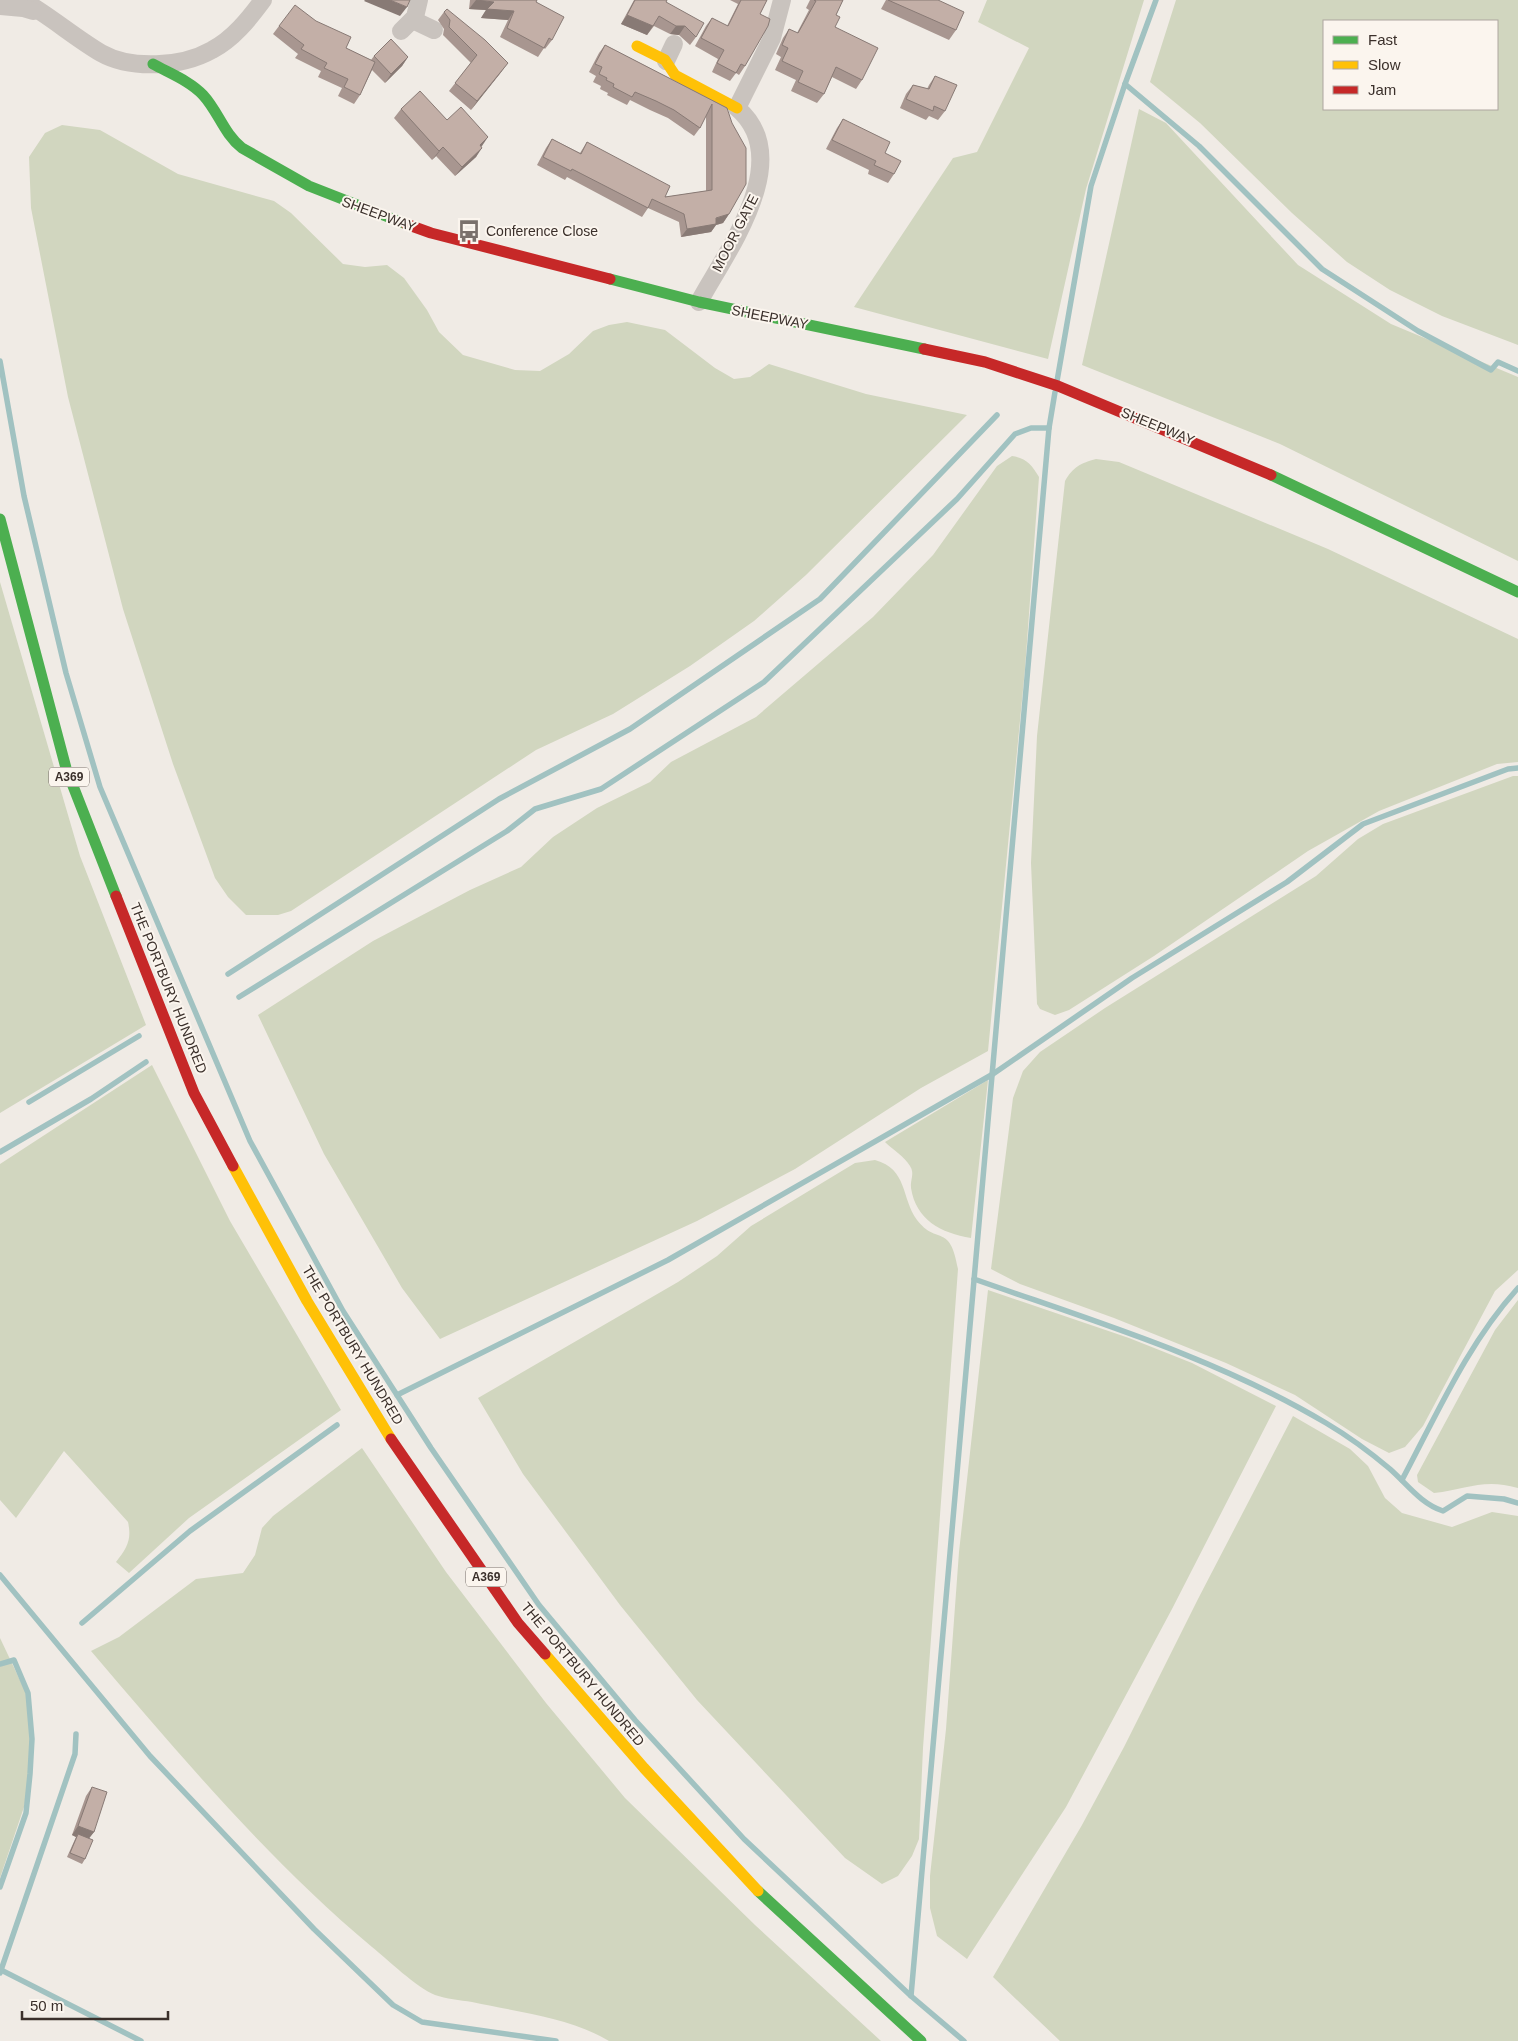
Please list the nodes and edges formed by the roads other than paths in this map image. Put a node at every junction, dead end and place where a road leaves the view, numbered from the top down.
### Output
1 (22, 0) edge
2 (263, 0) edge
3 (419, 0) edge
4 (782, 0) edge
5 (0, 6) edge
6 (48, 15) junction
7 (434, 30) dead end
8 (674, 44) dead end
9 (637, 46) dead end
10 (666, 61) junction
11 (153, 64) junction
12 (737, 108) junction
13 (699, 302) junction
14 (0, 519) edge
15 (1518, 592) edge
16 (921, 2041) edge

1 - 6 street, SHEEPWAY
2 - 11 street
3 - 7 street
4 - 12 street
5 - 6 street, SHEEPWAY
6 - 11 street, SHEEPWAY
8 - 10 street
9 - 10 main road, MOOR GATE
10 - 12 main road, MOOR GATE
11 - 13 main road, SHEEPWAY
12 - 13 street, MOOR GATE
13 - 15 main road, SHEEPWAY
14 - 16 main road, THE PORTBURY HUNDRED / A369

